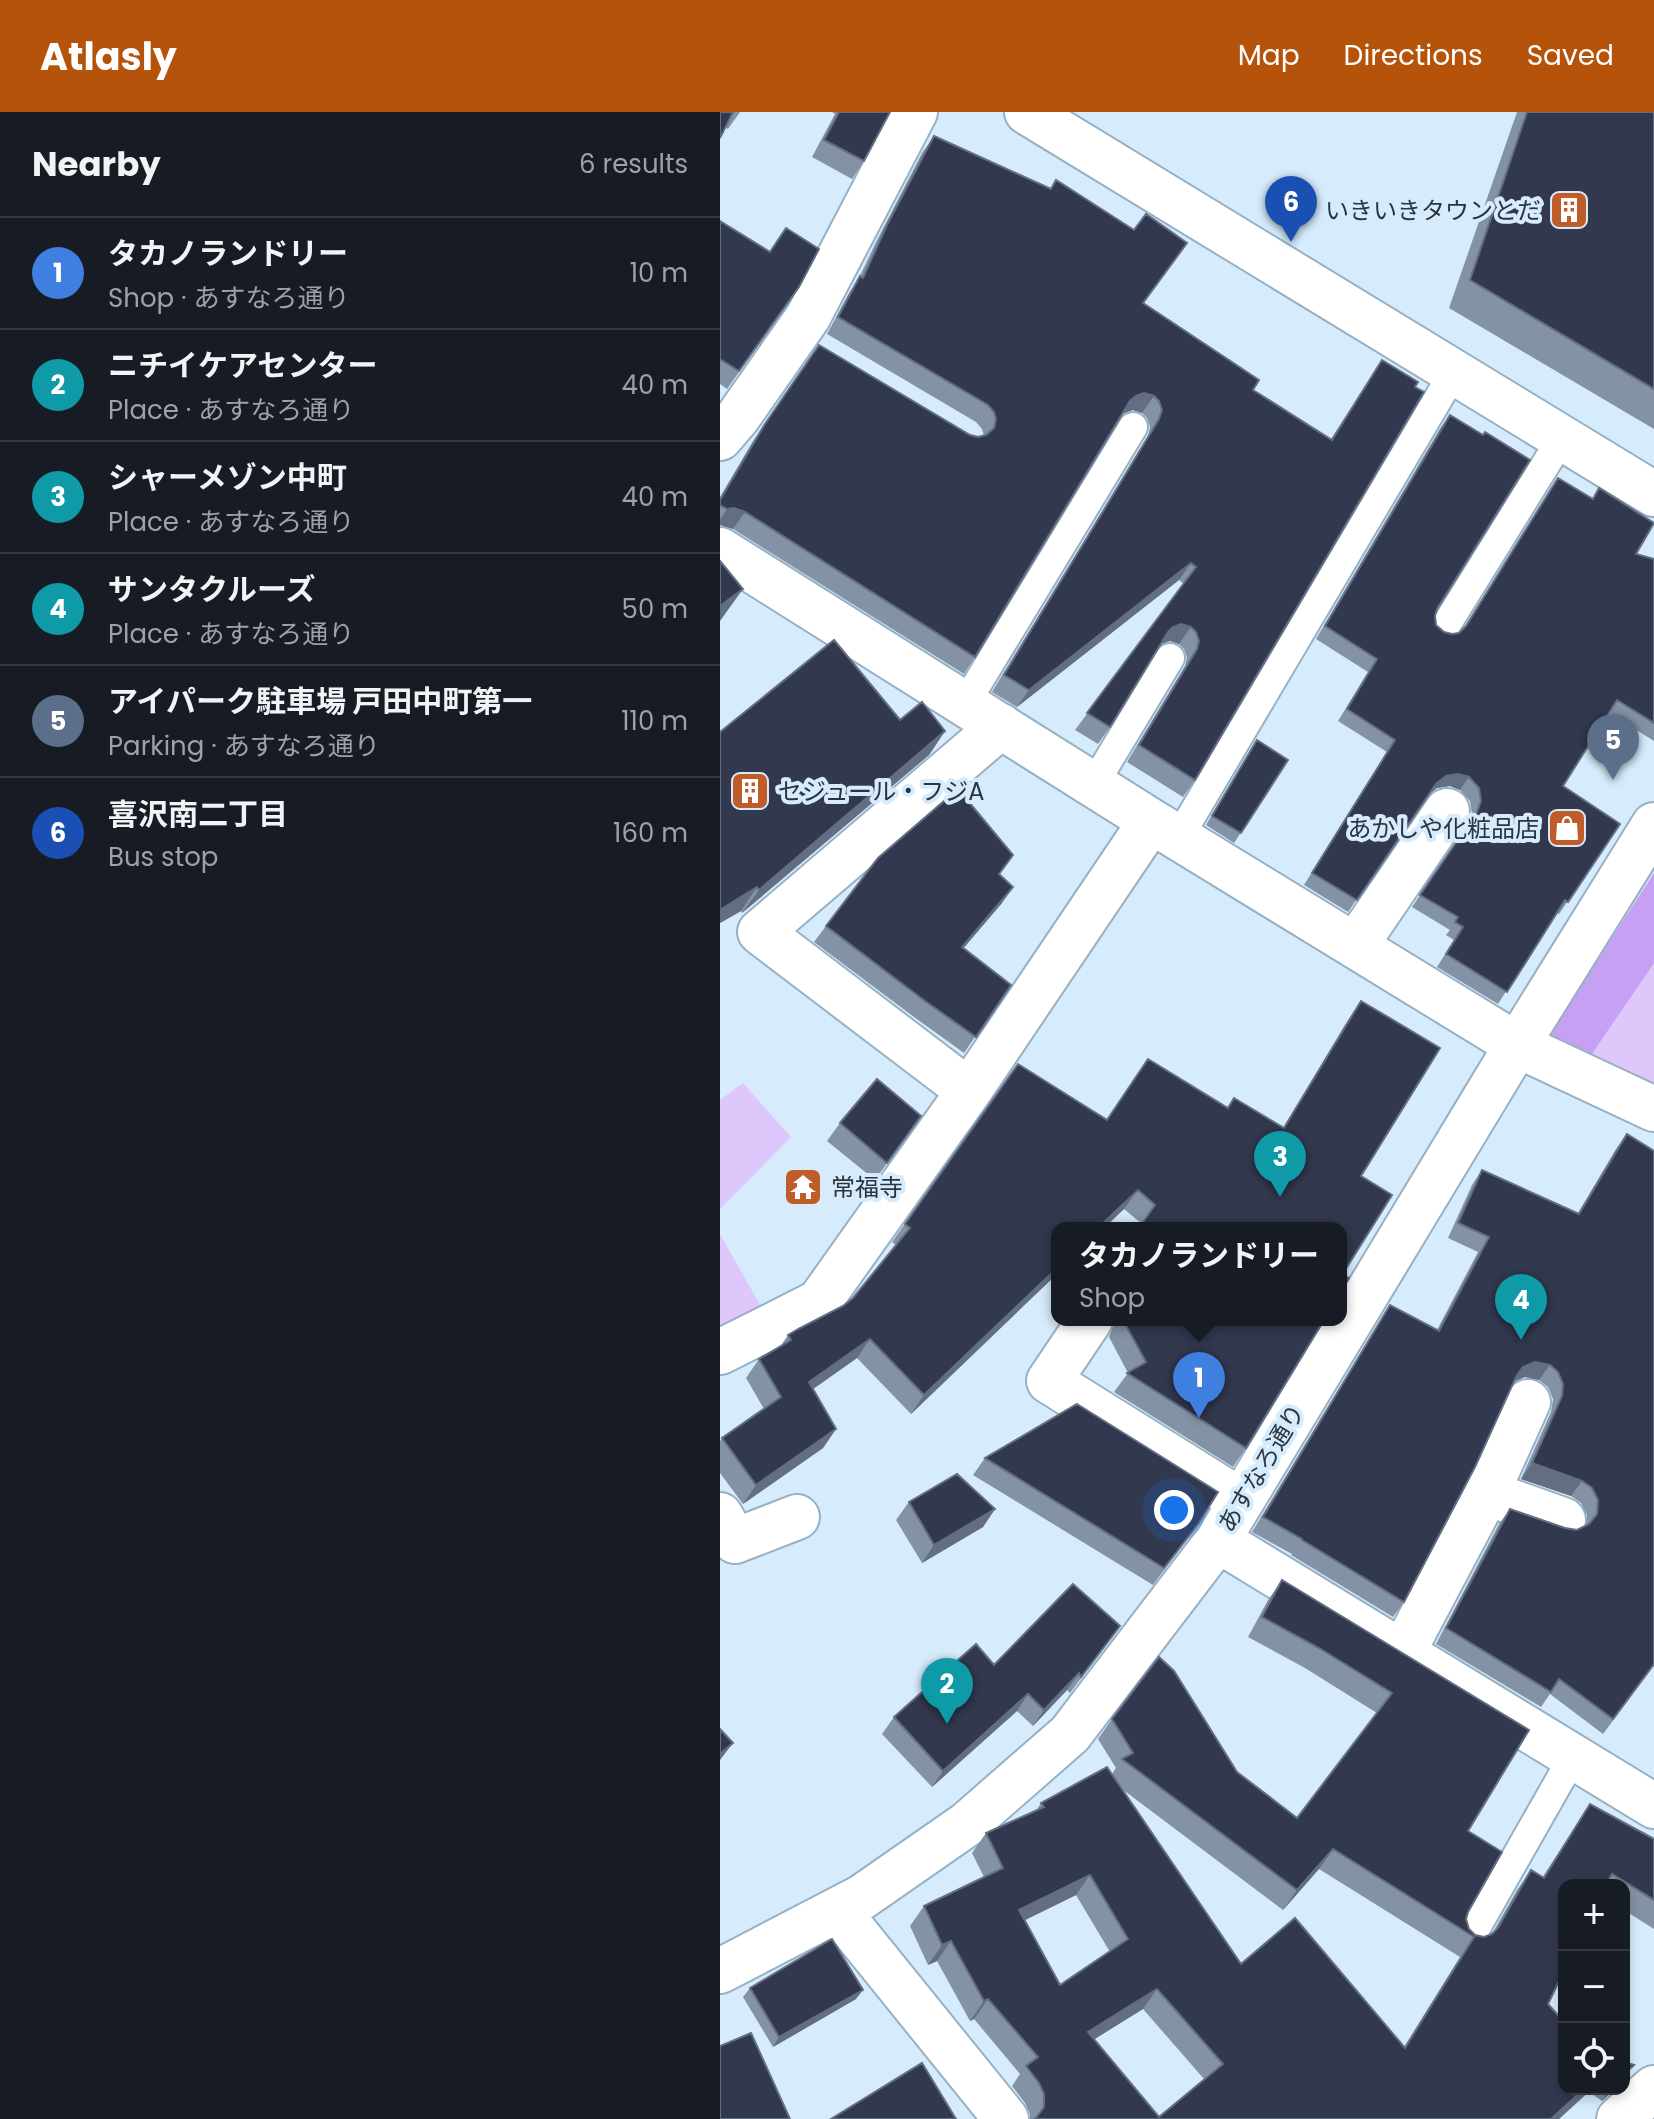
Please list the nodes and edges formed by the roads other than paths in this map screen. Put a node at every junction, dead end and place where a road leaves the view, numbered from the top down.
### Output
1 (915, 112) edge
2 (1027, 112) edge
3 (1454, 372) junction
4 (1133, 427) dead end
5 (720, 438) edge
6 (1562, 438) junction
7 (1654, 494) edge
8 (720, 550) edge
9 (1443, 630) edge
10 (1170, 658) dead end
11 (983, 715) junction
12 (1094, 784) junction
13 (1447, 811) dead end
14 (1654, 825) edge
15 (1165, 829) junction
16 (1355, 946) junction
17 (1517, 1045) junction
18 (969, 1091) junction
19 (1654, 1109) edge
20 (1086, 1326) edge
21 (1347, 1326) edge
22 (1347, 1326) edge
23 (720, 1352) edge
24 (1528, 1402) dead end
25 (1487, 1493) junction
26 (1241, 1501) junction
27 (720, 1515) edge
28 (797, 1517) dead end
29 (1563, 1520) dead end
30 (1218, 1540) junction
31 (1403, 1652) junction
32 (1573, 1757) junction
33 (1654, 1806) edge
34 (838, 1911) junction
35 (1469, 1940) edge
36 (720, 1971) edge
37 (1654, 2088) edge
38 (1006, 2119) edge
39 (1619, 2119) edge

1 - 5 street
2 - 3 street
3 - 6 street
3 - 15 lane
4 - 11 lane
6 - 7 street
6 - 9 lane
8 - 11 street
10 - 12 lane
11 - 12 street
11 - 18 street
12 - 15 street
13 - 16 street
14 - 17 street, あすなろ通り
15 - 16 street
15 - 18 street
16 - 17 street
17 - 19 street
17 - 22 street, あすなろ通り
18 - 23 street
20 - 26 street
21 - 26 street, あすなろ通り
24 - 25 street
25 - 29 street
25 - 31 street
26 - 30 street, あすなろ通り
27 - 28 street
30 - 31 street
30 - 34 street, あすなろ通り
31 - 32 street
32 - 33 street
32 - 35 lane
34 - 36 street, あすなろ通り
34 - 38 street
37 - 39 street

